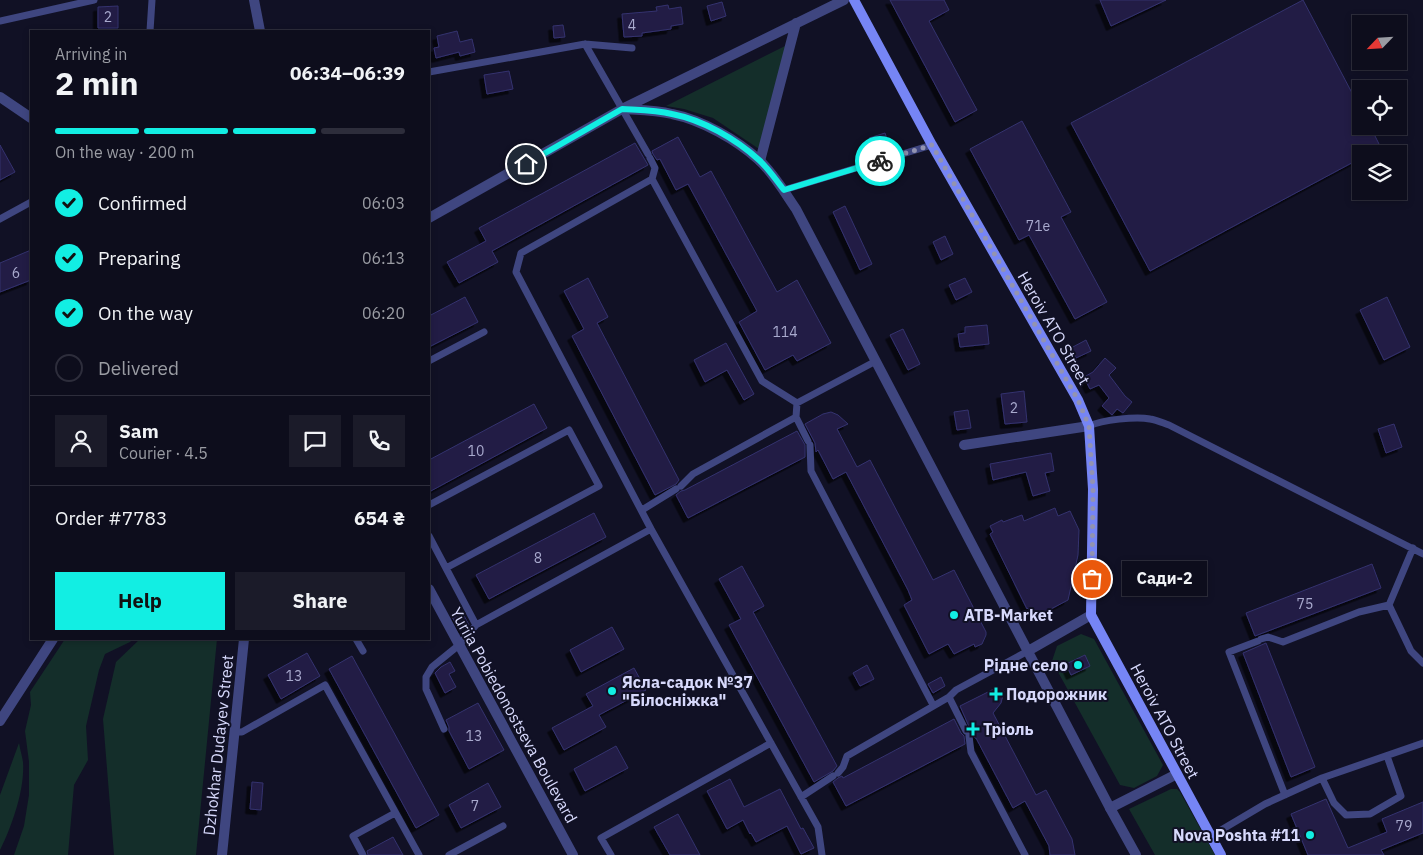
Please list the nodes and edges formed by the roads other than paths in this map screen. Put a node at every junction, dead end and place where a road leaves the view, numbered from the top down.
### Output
1 (94, 0) edge
2 (152, 0) edge
3 (254, 0) edge
4 (844, 0) edge
5 (854, 0) edge
6 (0, 21) edge
7 (796, 23) junction
8 (150, 30) edge
9 (260, 30) edge
10 (585, 44) junction
11 (632, 48) dead end
12 (430, 72) edge
13 (0, 97) edge
14 (622, 109) junction
15 (30, 117) edge
16 (932, 145) junction
17 (760, 161) junction
18 (652, 179) junction
19 (784, 190) junction
20 (30, 203) edge
21 (430, 217) edge
22 (0, 219) edge
23 (484, 332) dead end
24 (430, 360) edge
25 (876, 361) junction
26 (797, 403) junction
27 (796, 417) junction
28 (1089, 426) junction
29 (964, 445) dead end
30 (430, 504) edge
31 (642, 510) junction
32 (652, 529) junction
33 (430, 538) edge
34 (1413, 548) junction
35 (1423, 554) edge
36 (446, 568) junction
37 (430, 591) edge
38 (1389, 606) junction
39 (1091, 615) junction
40 (476, 625) junction
41 (52, 640) edge
42 (244, 640) edge
43 (357, 640) edge
44 (459, 645) junction
45 (1028, 651) junction
46 (363, 652) dead end
47 (1423, 663) edge
48 (949, 697) junction
49 (933, 706) junction
50 (0, 720) edge
51 (444, 729) dead end
52 (235, 732) junction
53 (771, 742) junction
54 (1423, 743) edge
55 (1387, 756) junction
56 (1177, 774) junction
57 (1322, 778) junction
58 (1285, 795) junction
59 (801, 797) junction
60 (1110, 808) junction
61 (396, 813) junction
62 (502, 826) dead end
63 (1211, 836) junction
64 (222, 855) edge
65 (363, 855) edge
66 (419, 855) edge
67 (449, 855) edge
68 (574, 855) edge
69 (610, 855) edge
70 (822, 855) edge
71 (1025, 855) edge
72 (1136, 855) edge
73 (1221, 855) edge

1 - 6 lane
2 - 8 lane
3 - 9 street
4 - 7 street
5 - 16 main road, Heroiv ATO Street
7 - 14 street
7 - 17 street
10 - 11 lane
10 - 12 lane
10 - 14 lane
13 - 15 street
14 - 17 street
14 - 18 lane
14 - 21 street
16 - 19 lane
16 - 28 main road, Heroiv ATO Street
17 - 19 street
18 - 26 lane
18 - 31 lane
19 - 25 street
20 - 22 lane
23 - 24 lane
25 - 26 lane
25 - 45 street
26 - 27 lane
27 - 31 lane
27 - 49 lane
28 - 29 street
28 - 34 lane
28 - 39 main road, Heroiv ATO Street
30 - 36 lane
31 - 32 lane
32 - 40 lane
32 - 53 lane
33 - 36 lane
34 - 35 lane
34 - 38 lane
36 - 40 lane
37 - 44 street, Yuriia Pobiedonostseva Boulevard
38 - 47 lane
38 - 58 lane
39 - 45 street
39 - 56 main road, Heroiv ATO Street
40 - 44 lane
41 - 50 street
42 - 52 street, Dzhokhar Dudayev Street
43 - 46 lane
44 - 51 lane
44 - 68 street, Yuriia Pobiedonostseva Boulevard
45 - 48 lane
45 - 60 street
48 - 49 lane
48 - 71 lane
49 - 59 lane
52 - 61 lane
52 - 64 street, Dzhokhar Dudayev Street
53 - 59 lane
53 - 69 lane
54 - 55 lane
55 - 57 lane
55 - 57 lane
56 - 60 street
56 - 63 main road, Heroiv ATO Street
57 - 58 lane
58 - 63 lane
59 - 70 lane
60 - 72 street
61 - 65 lane
61 - 66 lane
62 - 67 lane
63 - 73 main road, Heroiv ATO Street

